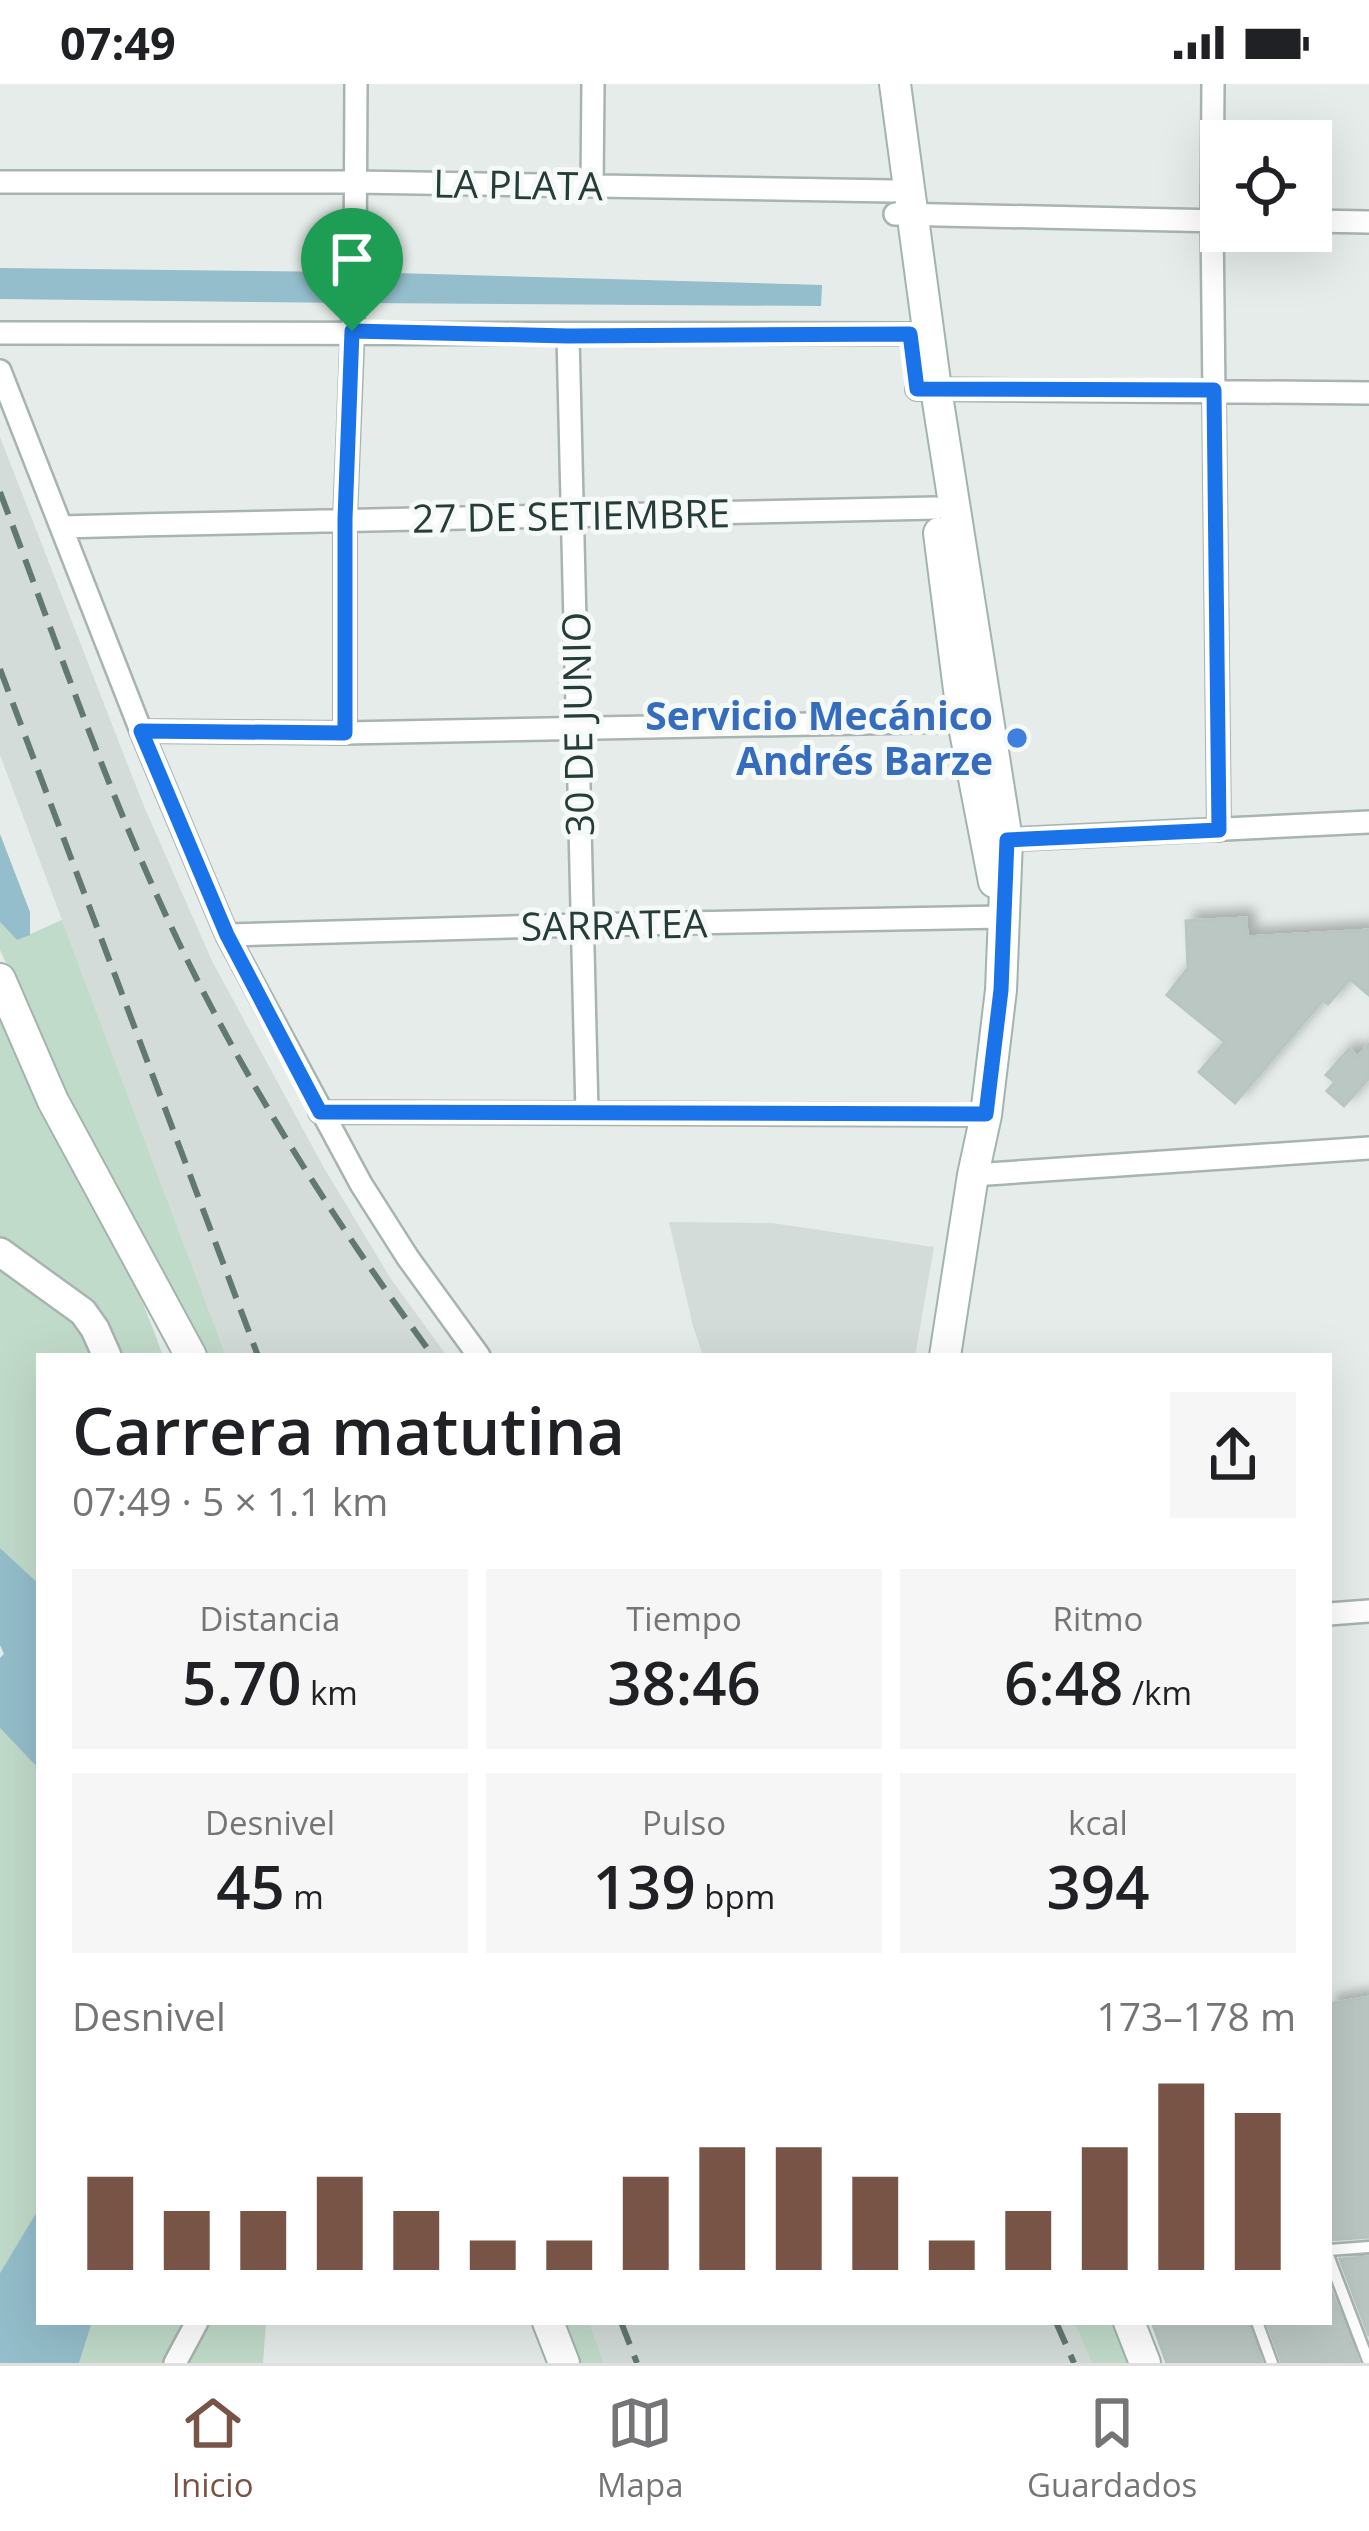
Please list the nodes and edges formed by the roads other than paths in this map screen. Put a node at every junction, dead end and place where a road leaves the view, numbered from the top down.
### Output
1 (356, 84) edge
2 (592, 84) edge
3 (875, 84) edge
4 (895, 84) edge
5 (1213, 84) edge
6 (1214, 120) edge
7 (0, 182) edge
8 (355, 182) junction
9 (592, 186) junction
10 (900, 206) junction
11 (1200, 220) edge
12 (1332, 221) edge
13 (1369, 222) edge
14 (1216, 252) edge
15 (352, 331) junction
16 (0, 333) edge
17 (910, 334) junction
18 (568, 336) junction
19 (0, 370) edge
20 (927, 389) junction
21 (1214, 390) junction
22 (1369, 393) edge
23 (936, 508) junction
24 (574, 518) junction
25 (345, 519) junction
26 (62, 527) junction
27 (962, 722) junction
28 (579, 730) junction
29 (141, 731) junction
30 (345, 733) junction
31 (1369, 823) edge
32 (1219, 830) junction
33 (996, 840) junction
34 (1002, 917) junction
35 (581, 925) junction
36 (227, 935) junction
37 (0, 979) edge
38 (320, 1112) junction
39 (587, 1113) junction
40 (986, 1114) junction
41 (1369, 1148) edge
42 (973, 1175) junction
43 (112, 1212) junction
44 (0, 1252) edge
45 (105, 1353) edge
46 (169, 1353) edge
47 (189, 1353) edge
48 (477, 1353) edge
49 (945, 1353) edge
50 (1369, 1611) edge
51 (1332, 1614) edge
52 (1369, 2247) edge
53 (1332, 2253) edge
54 (1332, 2262) edge
55 (195, 2325) edge
56 (549, 2325) edge
57 (1130, 2325) edge
58 (1258, 2325) edge
59 (175, 2363) edge
60 (563, 2363) edge
61 (1145, 2363) edge
62 (1272, 2363) edge
63 (1369, 2363) edge

1 - 8 street
2 - 9 street
3 - 10 main road
4 - 10 main road
5 - 6 street
7 - 8 street, LA PLATA
8 - 9 street, LA PLATA
8 - 15 street
9 - 10 street, LA PLATA
10 - 11 street, LA PLATA
10 - 17 main road
10 - 20 main road
12 - 13 street
14 - 21 street
15 - 16 street
15 - 18 street
15 - 25 street
17 - 18 street
17 - 20 main road
18 - 24 street, 30 DE JUNIO
19 - 26 street
20 - 21 street
20 - 23 main road
20 - 33 main road
21 - 22 street
21 - 32 street
23 - 24 street, 27 DE SETIEMBRE
23 - 27 main road
24 - 25 street, 27 DE SETIEMBRE
24 - 28 street, 30 DE JUNIO
25 - 26 street, 27 DE SETIEMBRE
25 - 30 street
26 - 29 street
27 - 28 street
27 - 33 main road
28 - 30 street
28 - 35 street, 30 DE JUNIO
29 - 30 street
29 - 36 street
31 - 32 street
32 - 33 street
33 - 34 main road
34 - 35 street, SARRATEA
34 - 40 main road
35 - 36 street, SARRATEA
35 - 39 street, 30 DE JUNIO
36 - 38 street
37 - 43 main road
38 - 39 street
38 - 48 street
39 - 40 street
40 - 42 main road
41 - 42 street
42 - 49 main road
43 - 46 main road
43 - 47 main road
44 - 45 street
50 - 51 street
52 - 53 lane
54 - 63 lane
55 - 59 street
56 - 60 main road
57 - 61 main road
58 - 62 lane

